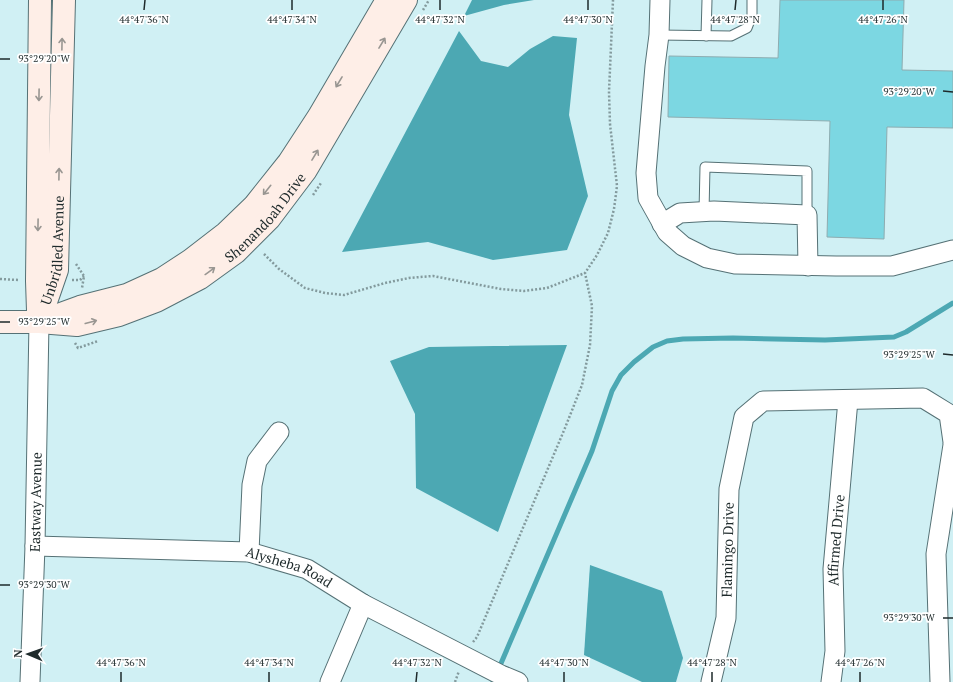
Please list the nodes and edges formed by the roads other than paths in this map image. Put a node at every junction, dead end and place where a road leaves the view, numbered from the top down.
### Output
1 (40, 0) edge
2 (64, 0) edge
3 (387, 0) edge
4 (660, 0) edge
5 (707, 0) edge
6 (752, 0) edge
7 (414, 6) edge
8 (659, 35) junction
9 (706, 36) junction
10 (704, 212) junction
11 (807, 215) junction
12 (662, 224) junction
13 (953, 250) edge
14 (808, 266) junction
15 (79, 316) junction
16 (0, 322) edge
17 (39, 322) junction
18 (848, 400) junction
19 (279, 432) dead end
20 (953, 444) edge
21 (34, 546) junction
22 (249, 552) junction
23 (363, 604) junction
24 (30, 682) edge
25 (330, 682) edge
26 (518, 682) edge
27 (711, 682) edge
28 (831, 682) edge
29 (940, 682) edge

1 -> 17 street, Unbridled Avenue
17 -> 2 street, Unbridled Avenue
3 -> 15 street, Shenandoah Drive
4 - 8 street
5 - 9 lane
6 - 9 lane
15 -> 7 street, Shenandoah Drive
8 - 9 lane
8 - 12 street
10 - 11 street
10 - 11 lane
10 - 12 street
11 - 14 street
12 - 14 street
13 - 14 street
15 - 17 street, Shenandoah Drive
16 - 17 street, Shenandoah Drive
17 - 21 street, Eastway Avenue
18 - 20 street
18 - 27 street, Flamingo Drive
18 - 28 street, Affirmed Drive
19 - 22 street
20 - 29 street
21 - 22 street, Alysheba Road
21 - 24 street, Eastway Avenue
22 - 23 street, Alysheba Road
23 - 25 street
23 - 26 street, Alysheba Road

